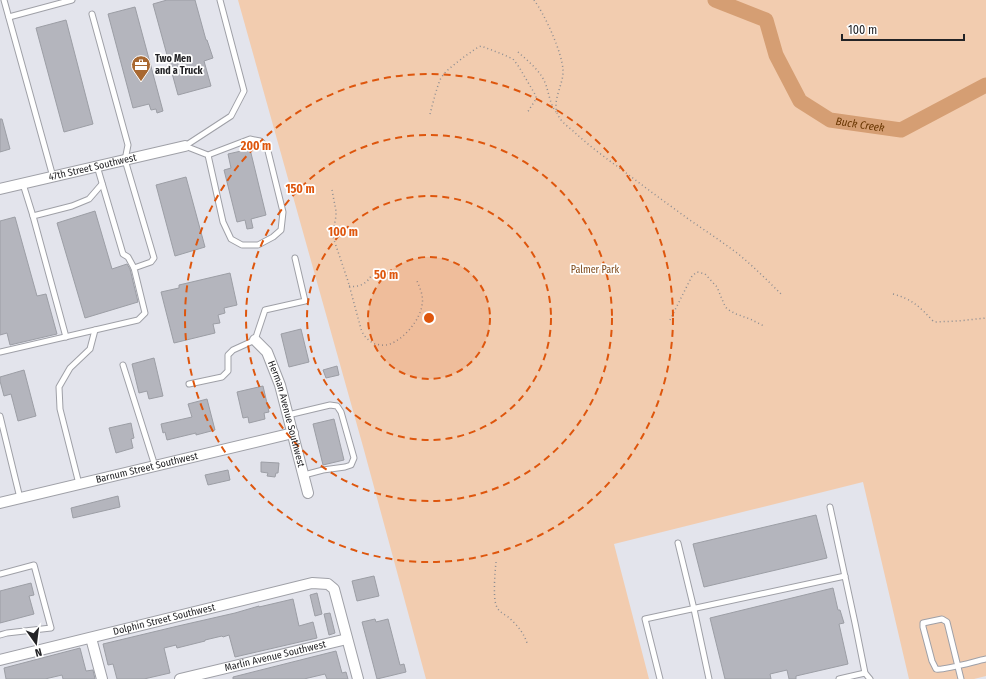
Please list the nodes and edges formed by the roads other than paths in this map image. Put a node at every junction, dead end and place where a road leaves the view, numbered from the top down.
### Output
1 (4, 0) edge
2 (72, 0) edge
3 (220, 0) edge
4 (92, 14) dead end
5 (9, 17) junction
6 (185, 146) junction
7 (208, 155) junction
8 (125, 160) junction
9 (97, 166) junction
10 (54, 177) junction
11 (23, 184) junction
12 (102, 184) junction
13 (0, 189) edge
14 (33, 216) junction
15 (295, 258) dead end
16 (134, 268) junction
17 (95, 330) junction
18 (66, 336) junction
19 (256, 340) junction
20 (0, 352) edge
21 (123, 365) dead end
22 (189, 384) dead end
23 (288, 415) junction
24 (0, 416) edge
25 (293, 433) junction
26 (155, 466) junction
27 (304, 475) junction
28 (79, 484) junction
29 (308, 493) dead end
30 (20, 498) junction
31 (0, 503) edge
32 (830, 507) dead end
33 (678, 543) dead end
34 (0, 574) edge
35 (845, 576) junction
36 (694, 609) junction
37 (0, 635) edge
38 (91, 638) junction
39 (347, 640) junction
40 (986, 659) edge
41 (0, 660) edge
42 (958, 665) junction
43 (865, 673) junction
44 (102, 679) edge
45 (180, 679) edge
46 (358, 679) edge
47 (660, 679) edge
48 (709, 679) edge
49 (839, 679) edge
50 (870, 679) edge
51 (961, 679) edge

1 - 5 lane
2 - 5 lane
3 - 6 lane
4 - 8 lane
5 - 10 lane
6 - 7 lane
6 - 8 street, 47th Street Southwest
7 - 7 lane
8 - 9 street, 47th Street Southwest
8 - 16 lane
9 - 10 street, 47th Street Southwest
9 - 12 lane
10 - 11 street, 47th Street Southwest
11 - 13 street, 47th Street Southwest
11 - 14 lane
12 - 14 lane
12 - 16 lane
14 - 18 lane
15 - 19 lane
16 - 17 lane
17 - 18 lane
17 - 28 lane
18 - 20 lane
19 - 22 lane
19 - 23 street, Herman Avenue Southwest
21 - 26 lane
23 - 25 street, Herman Avenue Southwest
23 - 27 lane
24 - 30 lane
25 - 26 street, Barnum Street Southwest
25 - 27 street, Herman Avenue Southwest
26 - 28 street, Barnum Street Southwest
27 - 29 street, Herman Avenue Southwest
28 - 30 street, Barnum Street Southwest
30 - 31 street, Barnum Street Southwest
32 - 35 lane
33 - 36 lane
34 - 37 lane
35 - 36 lane
35 - 43 lane
36 - 47 lane
36 - 48 lane
38 - 39 street, Dolphin Street Southwest
38 - 41 street, Dolphin Street Southwest
38 - 44 street
39 - 45 street, Marlin Avenue Southwest
39 - 46 street
40 - 42 lane
42 - 42 lane
42 - 51 lane
43 - 49 lane
43 - 50 lane

